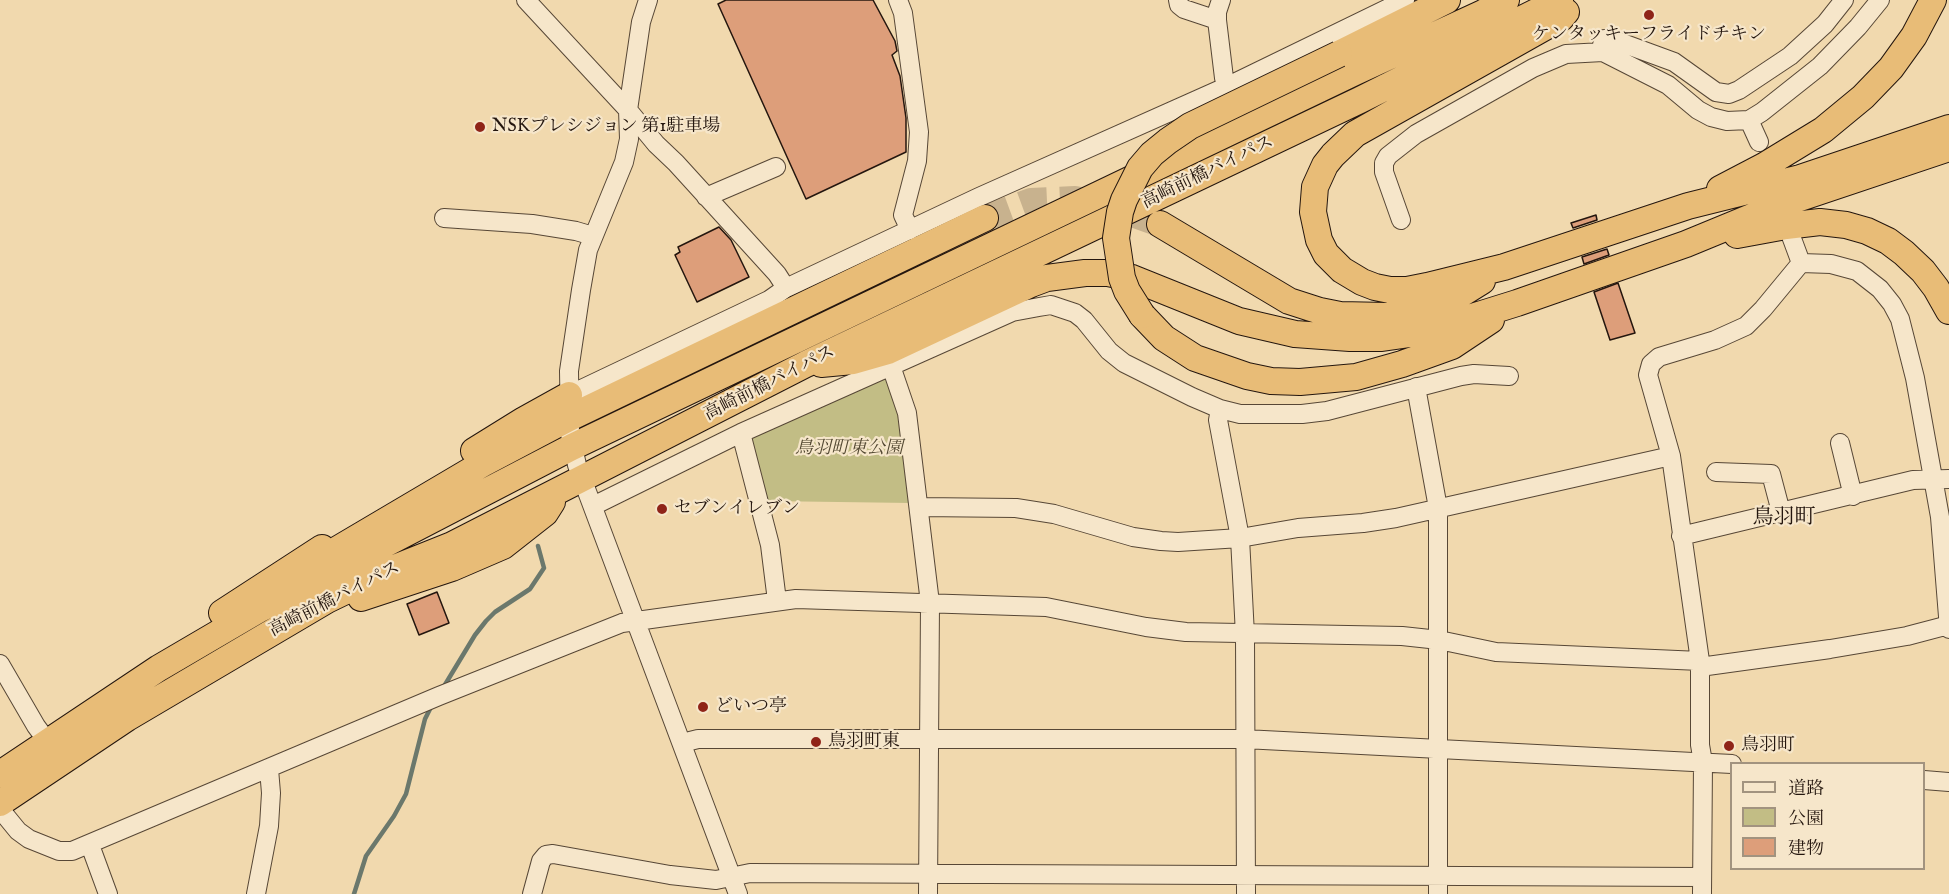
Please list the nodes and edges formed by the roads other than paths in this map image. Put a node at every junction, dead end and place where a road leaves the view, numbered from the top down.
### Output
1 (526, 0) edge
2 (648, 0) edge
3 (898, 0) edge
4 (1178, 0) edge
5 (1221, 0) edge
6 (1405, 0) edge
7 (1447, 0) edge
8 (1506, 0) edge
9 (1560, 0) edge
10 (1577, 0) edge
11 (1844, 0) edge
12 (1880, 0) edge
13 (1933, 0) edge
14 (1217, 20) junction
15 (1826, 24) junction
16 (1841, 46) junction
17 (1603, 52) junction
18 (1228, 86) junction
19 (628, 110) junction
20 (1749, 120) junction
21 (1949, 128) edge
22 (1759, 142) dead end
23 (1949, 148) edge
24 (776, 167) dead end
25 (706, 196) junction
26 (1688, 206) junction
27 (444, 218) dead end
28 (985, 218) tunnel mouth
29 (1401, 220) dead end
30 (1160, 224) tunnel mouth
31 (910, 230) junction
32 (593, 236) junction
33 (1791, 236) dead end
34 (1686, 244) junction
35 (1801, 263) junction
36 (1504, 267) junction
37 (786, 288) junction
38 (1517, 303) junction
39 (1949, 310) edge
40 (806, 364) junction
41 (891, 366) junction
42 (1509, 376) dead end
43 (1416, 387) junction
44 (569, 407) junction
45 (1220, 409) junction
46 (741, 433) junction
47 (1839, 443) dead end
48 (572, 447) junction
49 (1671, 456) junction
50 (1716, 472) dead end
51 (1941, 478) edge
52 (583, 480) junction
53 (1853, 496) junction
54 (593, 506) junction
55 (919, 507) junction
56 (1437, 508) junction
57 (1781, 512) junction
58 (1681, 536) junction
59 (1240, 538) junction
60 (777, 601) junction
61 (930, 603) junction
62 (258, 610) junction
63 (636, 620) junction
64 (1949, 627) edge
65 (1245, 635) junction
66 (1439, 640) junction
67 (0, 664) edge
68 (1700, 664) junction
69 (159, 668) junction
70 (929, 739) junction
71 (1244, 740) junction
72 (47, 741) junction
73 (682, 743) junction
74 (1438, 748) junction
75 (1702, 762) junction
76 (1730, 764) edge
77 (269, 769) junction
78 (0, 774) edge
79 (1925, 780) edge
80 (1949, 782) edge
81 (0, 803) edge
82 (0, 809) edge
83 (90, 845) junction
84 (928, 873) junction
85 (1246, 874) junction
86 (1438, 875) junction
87 (1702, 885) edge
88 (735, 886) edge
89 (108, 894) edge
90 (256, 894) edge
91 (531, 894) edge
92 (928, 894) edge
93 (1246, 894) edge
94 (1438, 894) edge

1 - 19 street
2 - 19 street
3 - 31 street
4 - 14 street
5 - 14 street
6 - 18 street
7 - 38 highway, bridge
8 - 48 highway, 高崎前橋バイパス
9 - 40 highway, 高崎前橋バイパス
10 - 36 highway
11 - 15 street
12 - 16 street
13 - 26 highway
14 - 18 street
15 - 16 street
15 - 17 street
16 - 20 street
17 - 20 street
17 - 29 street
18 - 31 street
19 - 25 street
19 - 32 street
20 - 22 street
21 - 26 highway
23 - 34 highway
24 - 25 street
25 - 37 street
26 - 36 highway
27 - 32 street
28 - 44 highway
30 - 36 highway
31 - 37 street
32 - 44 street
33 - 35 street
34 - 38 highway
34 - 39 highway
35 - 49 street
35 - 51 street
37 - 44 street
38 - 40 highway
40 - 52 highway, 高崎前橋バイパス
41 - 45 street
41 - 46 street
41 - 55 street
42 - 43 street
43 - 45 street
43 - 56 street
44 - 48 street
44 - 62 highway
44 - 69 highway
45 - 59 street
46 - 54 street
46 - 60 street
47 - 53 street
48 - 52 street
48 - 62 highway, 高崎前橋バイパス
49 - 56 street
49 - 58 street
50 - 57 street
51 - 53 street
51 - 64 street
52 - 54 street
52 - 81 highway, 高崎前橋バイパス
53 - 57 street
54 - 63 street
55 - 59 street
55 - 61 street
56 - 59 street
56 - 66 street
57 - 58 street
58 - 68 street
59 - 65 street
60 - 61 street
60 - 63 street
61 - 65 street
61 - 70 street
62 - 69 highway, 高崎前橋バイパス
63 - 73 street
63 - 77 street
64 - 68 street
65 - 66 street
65 - 71 street
66 - 68 street
66 - 74 street
67 - 72 street
68 - 75 street
69 - 72 highway, 高崎前橋バイパス
70 - 71 street
70 - 73 street
70 - 84 street
71 - 74 street
71 - 85 street
72 - 78 highway, 高崎前橋バイパス
73 - 88 street
74 - 75 street
74 - 86 street
75 - 76 street
75 - 87 street
77 - 83 street
77 - 90 street
79 - 80 street
82 - 83 street
83 - 89 street
84 - 85 street
84 - 88 street
84 - 92 street
85 - 86 street
85 - 93 street
86 - 87 street
86 - 94 street
88 - 91 street

